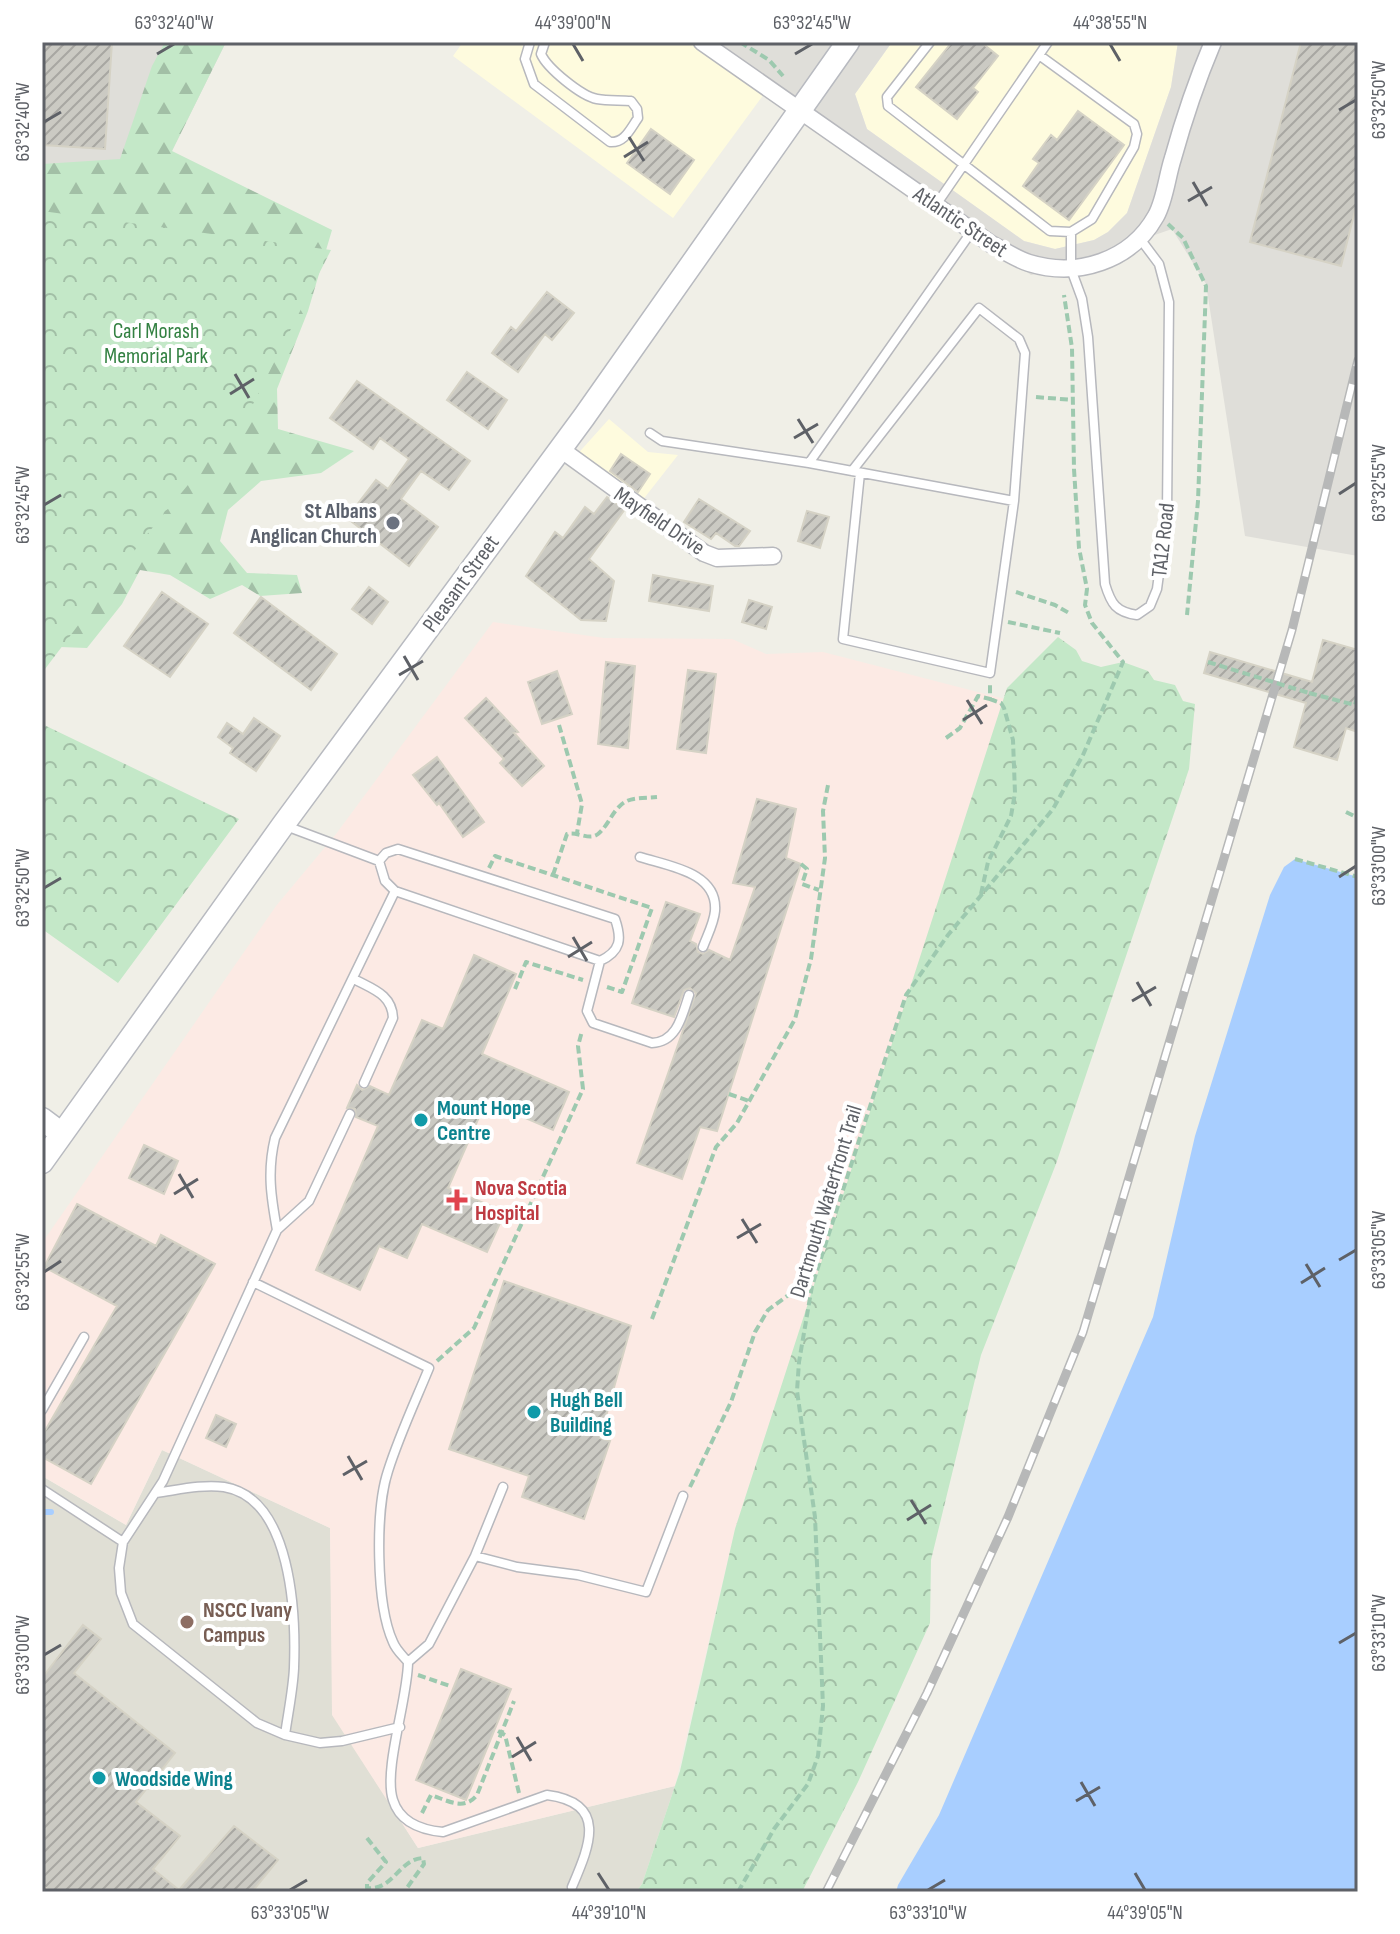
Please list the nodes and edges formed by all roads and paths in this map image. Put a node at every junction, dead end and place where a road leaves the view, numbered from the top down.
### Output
1 (530, 42) edge
2 (545, 42) edge
3 (702, 42) edge
4 (848, 42) edge
5 (930, 42) edge
6 (1048, 42) edge
7 (1213, 42) edge
8 (1039, 55) junction
9 (799, 109) junction
10 (963, 166) junction
11 (936, 205) junction
12 (1158, 214) junction
13 (972, 230) junction
14 (1071, 232) junction
15 (1141, 240) junction
16 (1065, 268) junction
17 (1022, 396) junction
18 (1073, 400) junction
19 (650, 433) dead end
20 (559, 448) junction
21 (809, 463) junction
22 (856, 472) junction
23 (1014, 501) junction
24 (773, 556) dead end
25 (1003, 586) junction
26 (1069, 613) dead end
27 (1187, 615) dead end
28 (998, 620) junction
29 (1060, 633) dead end
30 (1208, 662) dead end
31 (990, 673) junction
32 (1358, 694) edge
33 (990, 699) junction
34 (559, 725) dead end
35 (946, 738) dead end
36 (828, 785) dead end
37 (657, 797) dead end
38 (1346, 812) dead end
39 (1358, 818) edge
40 (283, 825) junction
41 (577, 833) junction
42 (640, 857) dead end
43 (1295, 859) dead end
44 (379, 861) junction
45 (476, 863) dead end
46 (801, 864) dead end
47 (553, 875) junction
48 (1358, 877) edge
49 (820, 890) junction
50 (395, 891) junction
51 (980, 896) junction
52 (703, 947) dead end
53 (600, 961) junction
54 (354, 979) junction
55 (594, 983) junction
56 (515, 989) dead end
57 (689, 995) dead end
58 (589, 1017) junction
59 (364, 1083) dead end
60 (729, 1094) dead end
61 (749, 1101) junction
62 (350, 1114) dead end
63 (42, 1119) edge
64 (62, 1134) junction
65 (42, 1162) edge
66 (277, 1230) junction
67 (253, 1282) junction
68 (812, 1286) junction
69 (652, 1319) dead end
70 (84, 1337) dead end
71 (429, 1368) junction
72 (42, 1410) edge
73 (503, 1487) dead end
74 (42, 1489) edge
75 (156, 1493) junction
76 (683, 1496) joint
77 (123, 1542) junction
78 (475, 1556) junction
79 (408, 1666) junction
80 (450, 1686) dead end
81 (514, 1701) dead end
82 (400, 1727) junction
83 (500, 1732) junction
84 (285, 1735) junction
85 (522, 1803) junction
86 (416, 1826) junction
87 (367, 1838) dead end
88 (572, 1887) dead end
89 (404, 1892) edge
90 (738, 1892) edge

1 - 2 lane
3 - 9 street, Atlantic Street
4 - 9 main road, Pleasant Street
5 - 10 lane
6 - 8 lane
7 - 12 street, Atlantic Street
8 - 10 lane
8 - 14 lane
9 - 11 street, Atlantic Street
9 - 20 main road, Pleasant Street
10 - 11 lane
10 - 14 lane
11 - 13 street, Atlantic Street
12 - 15 street, Atlantic Street
12 - 27 path
13 - 16 street, Atlantic Street
13 - 21 lane
14 - 16 lane
15 - 16 street, Atlantic Street
15 - 16 lane, TA12 Road
16 - 18 path
17 - 18 path
17 - 22 lane
17 - 23 lane
18 - 51 path, Dartmouth Waterfront Trail
19 - 21 lane
20 - 24 street, Mayfield Drive
20 - 40 main road, Pleasant Street
21 - 22 lane
22 - 23 lane
22 - 31 lane
23 - 25 lane
25 - 26 path
25 - 28 lane
28 - 29 path
28 - 31 lane
30 - 32 path, bridge
31 - 33 path
33 - 35 path
33 - 51 path
34 - 41 path
36 - 49 path
37 - 41 path
38 - 39 path
40 - 44 lane
40 - 64 main road, Pleasant Street
41 - 47 path
42 - 52 lane
43 - 48 path
44 - 50 lane
44 - 53 lane
45 - 47 path
46 - 49 path
47 - 55 path
49 - 61 path
50 - 53 lane
50 - 54 lane
51 - 68 path, Dartmouth Waterfront Trail
53 - 55 lane
54 - 59 lane
54 - 66 lane
55 - 56 path
55 - 58 lane
57 - 58 lane
58 - 71 path
60 - 61 path
61 - 69 path
62 - 66 lane
63 - 64 main road
64 - 65 main road, Pleasant Street
66 - 67 lane
67 - 71 lane
67 - 75 lane
68 - 76 path
68 - 90 path, Dartmouth Waterfront Trail
70 - 72 lane
71 - 79 lane
73 - 78 lane
74 - 77 lane
75 - 77 lane
75 - 84 lane
76 - 78 lane
77 - 84 lane
78 - 79 lane
79 - 80 path
79 - 82 lane
81 - 83 path
82 - 84 lane
82 - 86 lane
83 - 85 path
83 - 86 path
85 - 86 lane
85 - 88 lane
87 - 89 path

